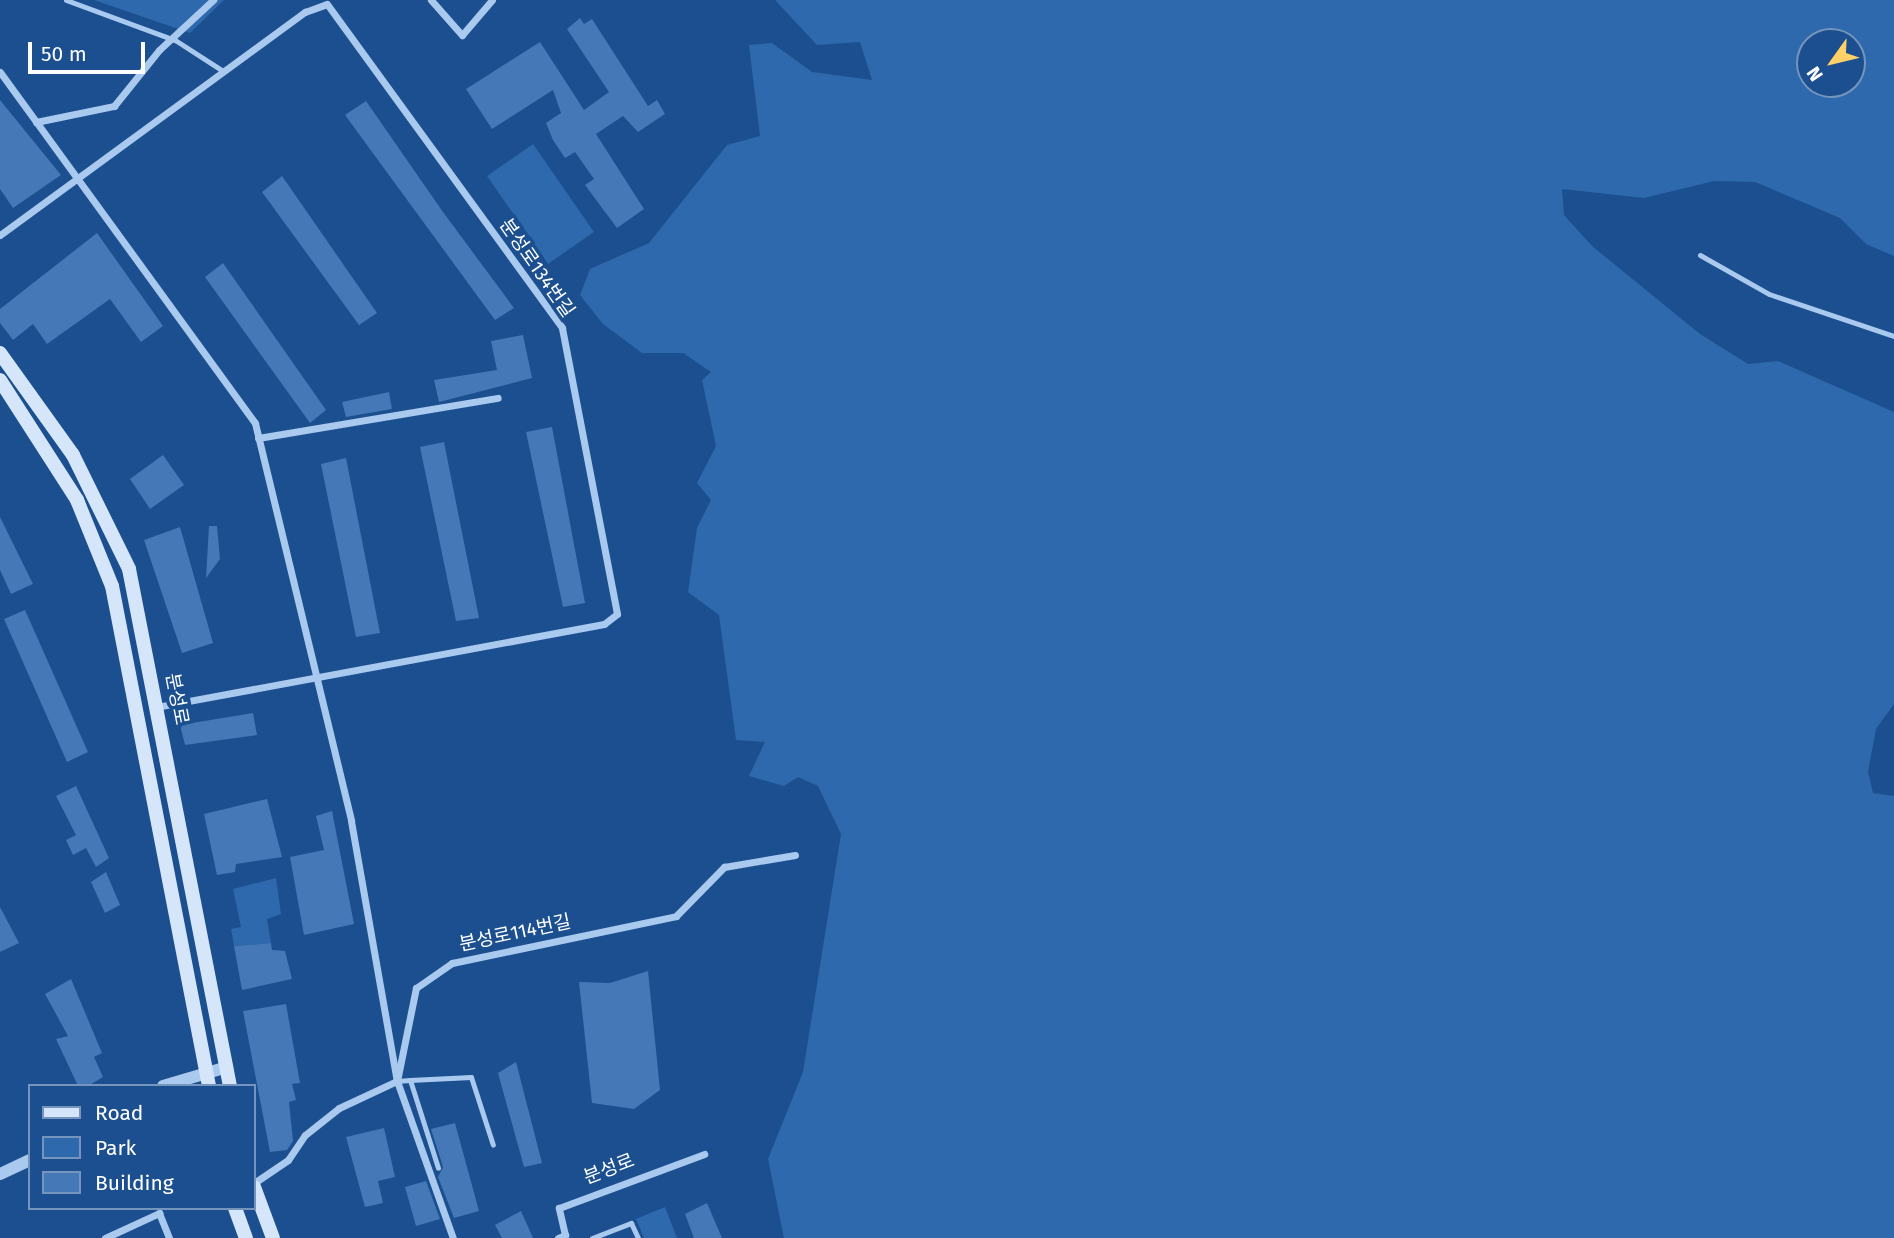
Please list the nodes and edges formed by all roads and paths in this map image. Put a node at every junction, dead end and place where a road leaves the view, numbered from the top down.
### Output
1 (66, 0) edge
2 (213, 0) edge
3 (431, 0) edge
4 (492, 0) edge
5 (175, 40) junction
6 (223, 71) junction
7 (0, 72) edge
8 (36, 122) junction
9 (78, 180) junction
10 (0, 234) edge
11 (1700, 255) dead end
12 (1894, 336) edge
13 (0, 353) edge
14 (0, 380) edge
15 (499, 398) dead end
16 (258, 438) junction
17 (320, 680) junction
18 (160, 706) junction
19 (795, 855) dead end
20 (227, 1067) junction
21 (207, 1079) edge
22 (410, 1080) junction
23 (397, 1081) junction
24 (176, 1084) edge
25 (230, 1084) edge
26 (492, 1145) dead end
27 (704, 1154) dead end
28 (28, 1161) edge
29 (438, 1168) dead end
30 (0, 1174) edge
31 (256, 1184) edge
32 (256, 1191) edge
33 (235, 1210) edge
34 (563, 1237) edge
35 (105, 1238) edge
36 (169, 1238) edge
37 (246, 1238) edge
38 (273, 1238) edge
39 (453, 1238) edge
40 (592, 1238) edge
41 (638, 1238) edge

1 - 5 lane
2 - 5 street
3 - 4 street
5 - 6 lane
5 - 8 street
6 - 9 street, 분성로134번길
6 - 17 street, 분성로134번길
7 - 8 street
8 - 9 street
9 - 10 street, 분성로134번길
9 - 16 street
11 - 12 lane
13 - 18 main road, 분성로
14 - 21 main road
15 - 16 street
16 - 17 street
17 - 18 street, 분성로134번길
17 - 23 street
18 - 20 main road, 분성로
19 - 23 street, 분성로114번길
20 - 21 street
20 - 25 main road, 분성로
21 - 24 street
22 - 23 lane
22 - 26 lane
22 - 29 lane
23 - 31 street
23 - 39 street
27 - 34 street, 분성로
28 - 30 street
32 - 38 main road
33 - 37 main road
35 - 36 street
40 - 41 lane

